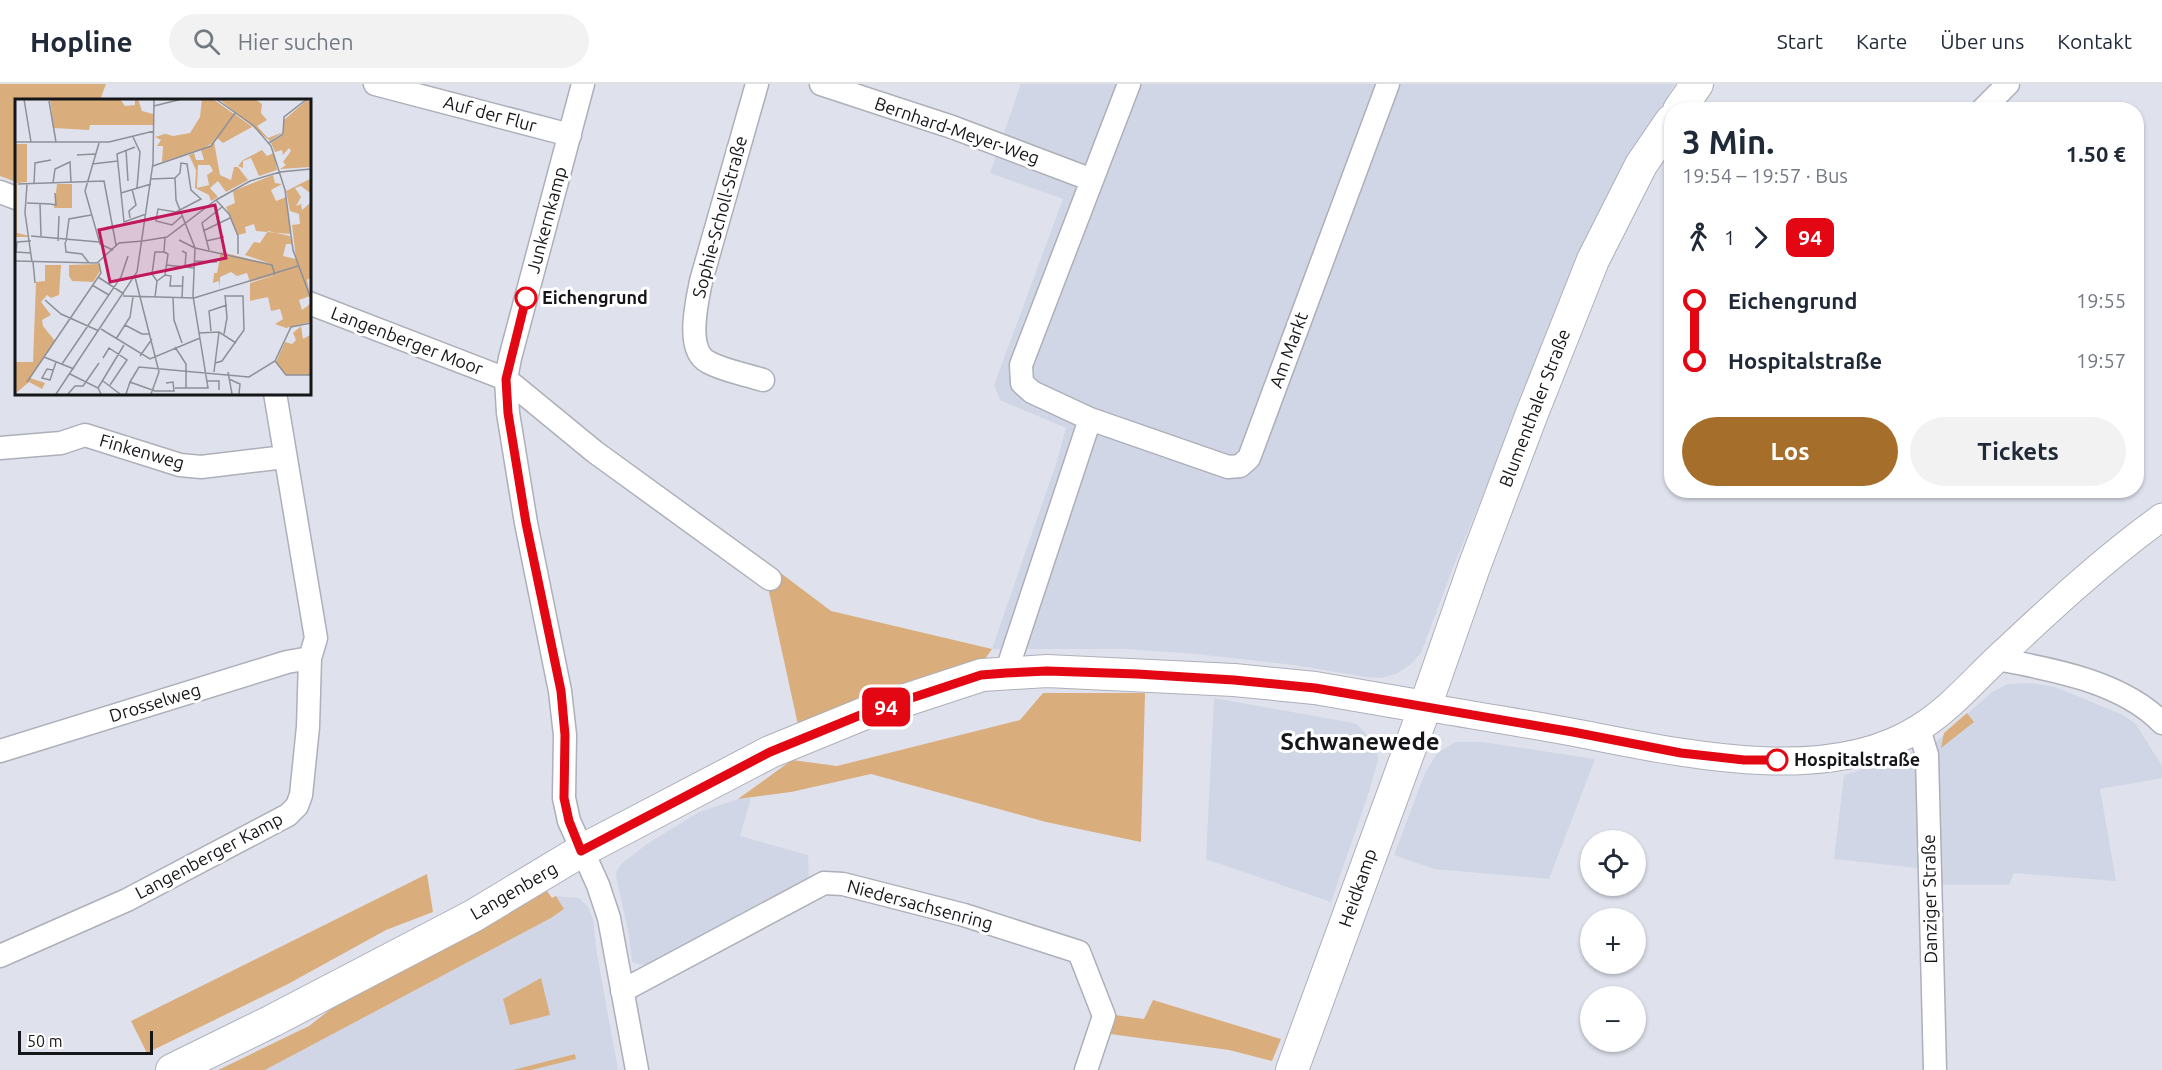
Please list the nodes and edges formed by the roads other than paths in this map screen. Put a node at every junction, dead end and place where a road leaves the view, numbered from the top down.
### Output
1 (375, 84) edge
2 (583, 84) edge
3 (757, 84) edge
4 (821, 84) edge
5 (1129, 84) edge
6 (1388, 84) edge
7 (1697, 84) edge
8 (2008, 84) edge
9 (1685, 102) edge
10 (1990, 102) edge
11 (1664, 131) edge
12 (570, 135) junction
13 (1092, 180) junction
14 (0, 192) edge
15 (15, 198) edge
16 (310, 303) edge
17 (506, 379) junction
18 (763, 380) dead end
19 (276, 394) edge
20 (1090, 418) junction
21 (0, 448) edge
22 (285, 457) junction
23 (2162, 517) edge
24 (770, 579) dead end
25 (310, 658) junction
26 (1997, 659) junction
27 (1006, 673) junction
28 (1425, 706) junction
29 (2162, 723) edge
30 (1919, 729) junction
31 (0, 751) edge
32 (581, 851) junction
33 (0, 956) edge
34 (622, 991) junction
35 (172, 1070) edge
36 (637, 1070) edge
37 (1086, 1070) edge
38 (1292, 1070) edge
39 (1935, 1070) edge

1 - 12 street, Auf der Flur
2 - 12 street, Junkernkamp
3 - 18 street, Sophie-Scholl-Straße
4 - 13 street, Bernhard-Meyer-Weg
5 - 13 street, Am Markt
6 - 20 street, Am Markt
7 - 9 main road
8 - 10 street
11 - 28 main road, Blumenthaler Straße
12 - 17 street, Junkernkamp
13 - 20 street, Am Markt
14 - 15 street
16 - 17 street, Langenberger Moor
17 - 24 street
17 - 32 street, Junkernkamp
19 - 22 street, Langenberger Kamp
20 - 27 street
21 - 22 street, Finkenweg
22 - 25 street, Langenberger Kamp
23 - 26 street
25 - 31 street, Drosselweg
25 - 33 street, Langenberger Kamp
26 - 29 street
26 - 30 street
27 - 28 main road, Langenberg
27 - 32 main road, Langenberg
28 - 30 street
28 - 38 main road, Heidkamp
30 - 39 street, Danziger Straße
32 - 34 street, Junkernkamp
32 - 35 main road, Langenberg
34 - 36 street, Junkernkamp
34 - 37 street, Niedersachsenring

